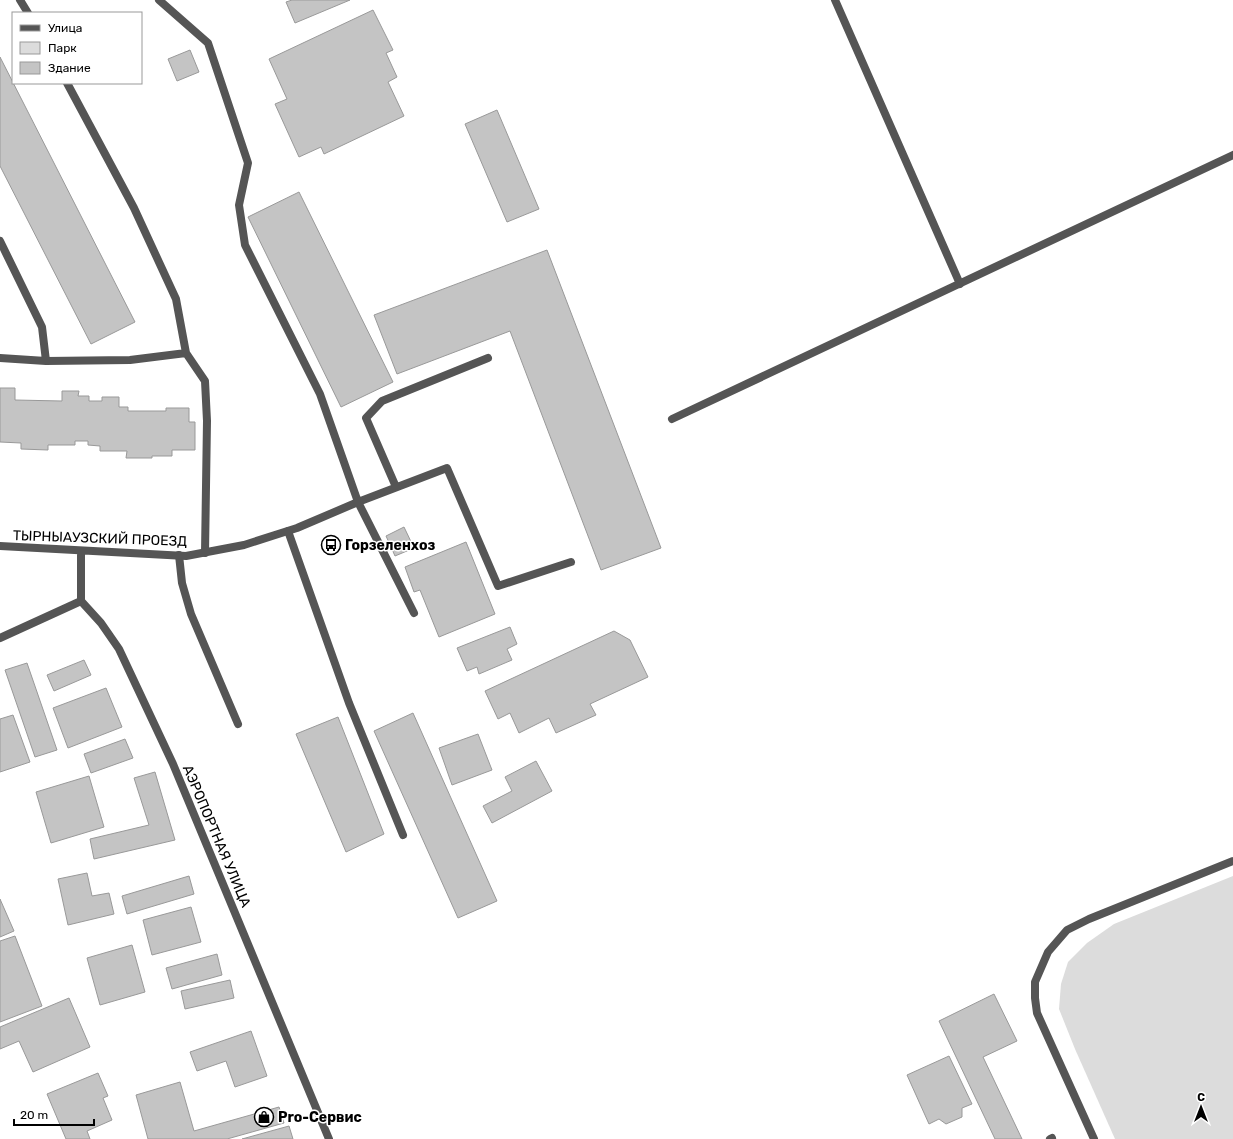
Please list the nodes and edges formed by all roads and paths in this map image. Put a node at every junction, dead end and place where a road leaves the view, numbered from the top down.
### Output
1 (20, 0) edge
2 (159, 0) edge
3 (835, 0) edge
4 (27, 12) edge
5 (68, 84) edge
6 (1233, 155) edge
7 (0, 241) edge
8 (960, 284) junction
9 (186, 353) junction
10 (0, 358) edge
11 (488, 358) dead end
12 (46, 361) junction
13 (672, 419) dead end
14 (396, 487) junction
15 (358, 502) junction
16 (288, 531) junction
17 (0, 546) edge
18 (81, 551) junction
19 (205, 553) junction
20 (179, 555) junction
21 (572, 562) dead end
22 (81, 601) junction
23 (414, 613) dead end
24 (0, 638) edge
25 (238, 724) dead end
26 (403, 835) dead end
27 (1233, 861) edge
28 (328, 1139) edge
29 (1094, 1139) edge

1 - 4 street
2 - 15 street
3 - 8 street
5 - 9 street
6 - 8 street
7 - 12 street
8 - 13 street
9 - 12 street
9 - 19 street
10 - 12 street
11 - 14 street
14 - 15 street, ТЫРНЫАУЗСКИЙ ПРОЕЗД
14 - 21 street, ТЫРНЫАУЗСКИЙ ПРОЕЗД
15 - 16 street, ТЫРНЫАУЗСКИЙ ПРОЕЗД
15 - 23 street
16 - 19 street, ТЫРНЫАУЗСКИЙ ПРОЕЗД
16 - 26 street
17 - 18 street, ТЫРНЫАУЗСКИЙ ПРОЕЗД
18 - 20 street, ТЫРНЫАУЗСКИЙ ПРОЕЗД
18 - 22 street
19 - 20 street, ТЫРНЫАУЗСКИЙ ПРОЕЗД
20 - 25 street
22 - 24 street
22 - 28 street, АЭРОПОРТНАЯ УЛИЦА
27 - 29 street

